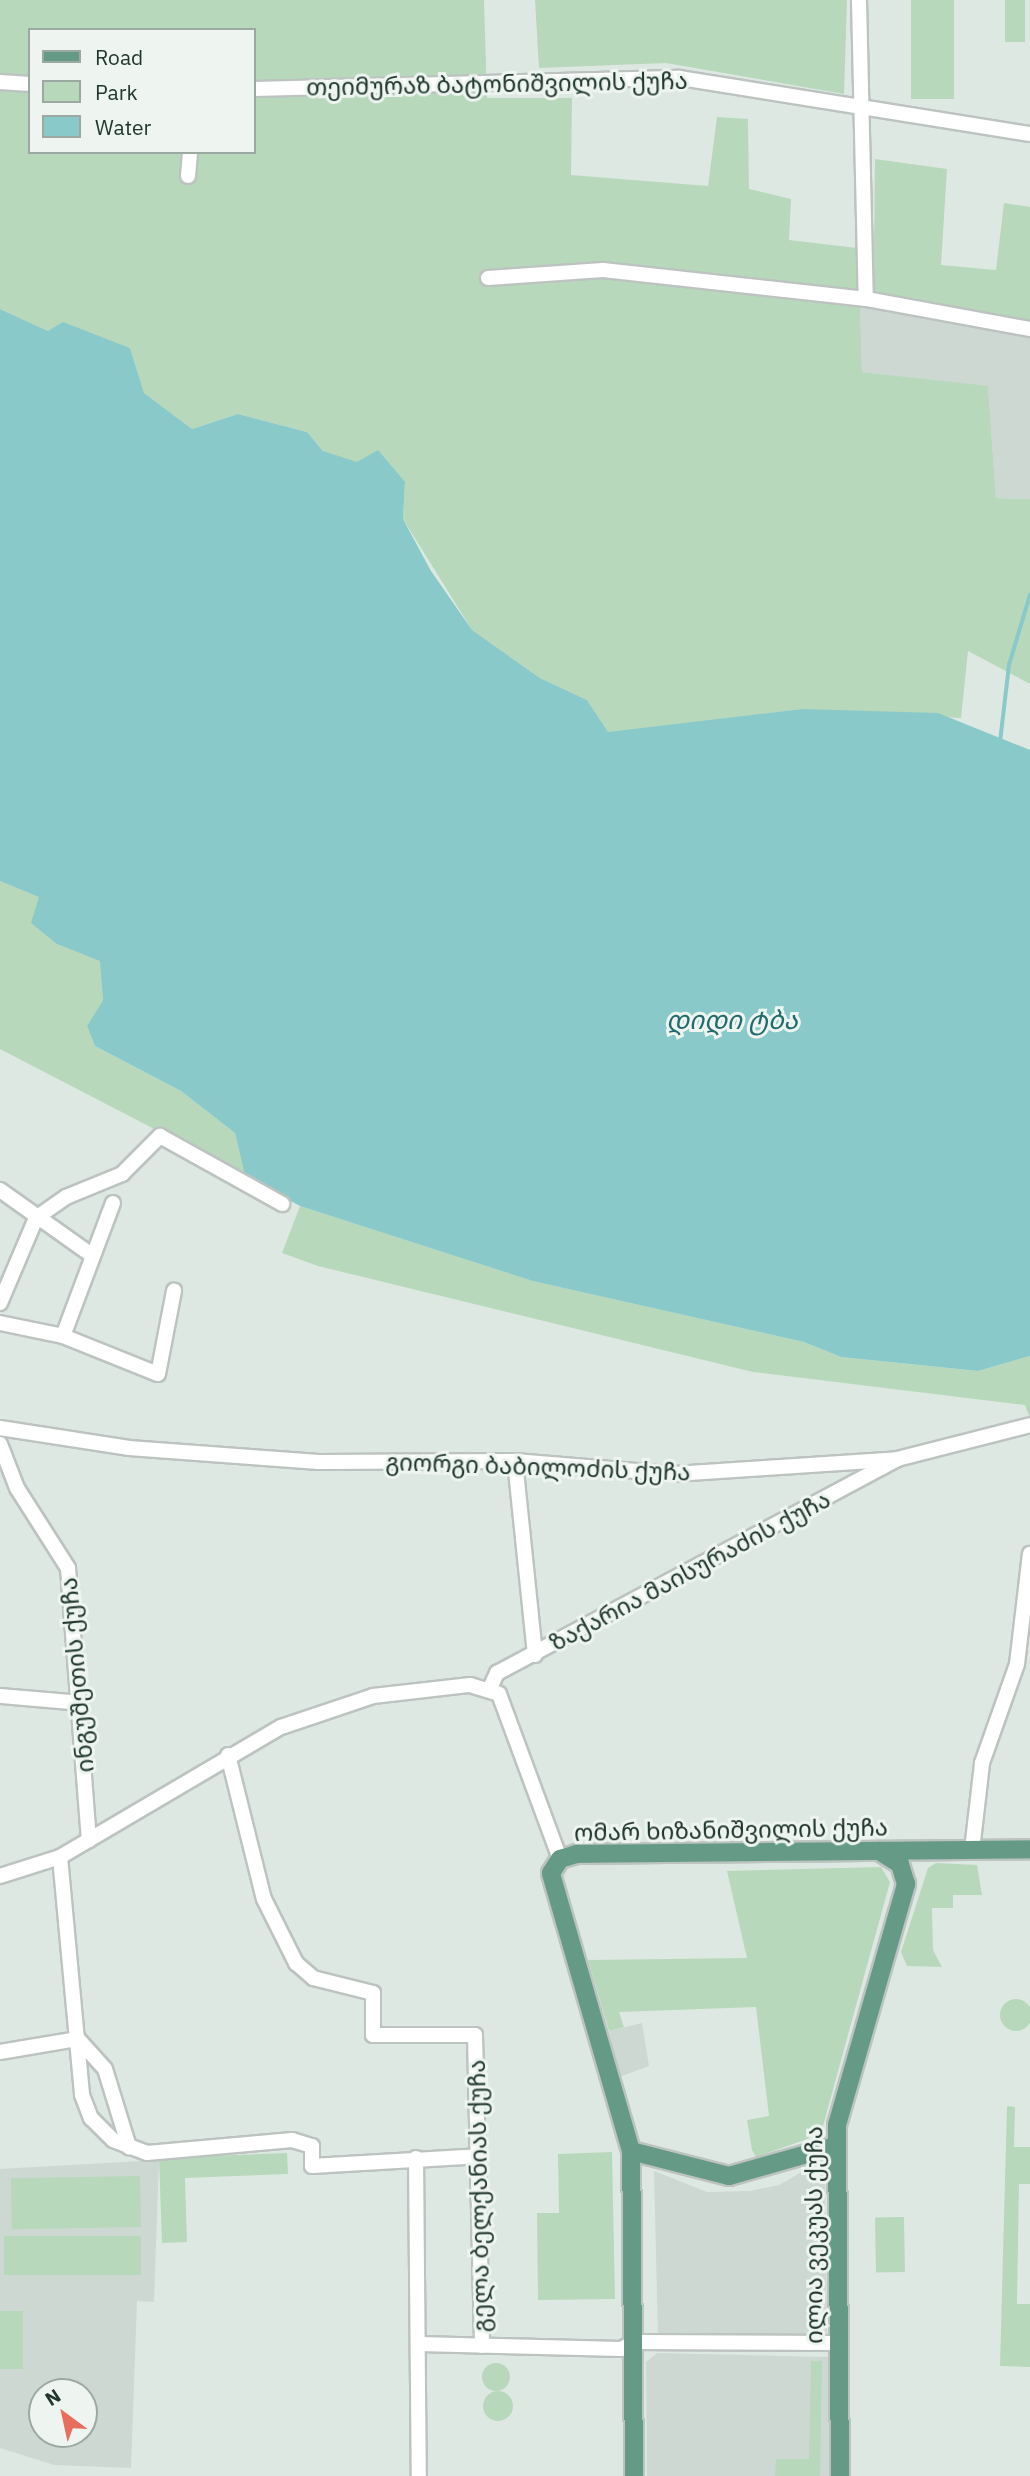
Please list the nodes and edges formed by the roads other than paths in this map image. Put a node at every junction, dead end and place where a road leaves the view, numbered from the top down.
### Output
1 (859, 0) edge
2 (0, 82) edge
3 (28, 84) edge
4 (256, 89) edge
5 (856, 105) junction
6 (1030, 134) edge
7 (190, 154) edge
8 (188, 176) dead end
9 (488, 278) dead end
10 (866, 299) junction
11 (1030, 329) edge
12 (0, 1190) edge
13 (113, 1203) dead end
14 (282, 1204) dead end
15 (36, 1218) junction
16 (93, 1256) junction
17 (174, 1291) dead end
18 (0, 1303) edge
19 (0, 1323) edge
20 (63, 1336) junction
21 (1030, 1425) edge
22 (0, 1428) edge
23 (0, 1444) edge
24 (897, 1459) junction
25 (515, 1461) junction
26 (1030, 1554) edge
27 (1030, 1570) edge
28 (535, 1655) junction
29 (490, 1688) junction
30 (0, 1696) edge
31 (81, 1703) junction
32 (228, 1755) junction
33 (89, 1840) junction
34 (1030, 1849) edge
35 (877, 1850) junction
36 (935, 1850) junction
37 (972, 1850) junction
38 (60, 1857) junction
39 (560, 1859) junction
40 (0, 1876) edge
41 (906, 1884) junction
42 (78, 2039) junction
43 (0, 2052) edge
44 (835, 2146) junction
45 (129, 2147) junction
46 (631, 2151) junction
47 (478, 2156) junction
48 (416, 2158) junction
49 (635, 2342) junction
50 (839, 2343) junction
51 (418, 2344) junction
52 (482, 2346) junction
53 (419, 2476) edge
54 (634, 2476) edge
55 (840, 2476) edge

1 - 5 street
2 - 3 street
4 - 5 street, თეიმურაზ ბატონიშვილის ქუჩა
5 - 6 street, თეიმურაზ ბატონიშვილის ქუჩა
5 - 10 street
7 - 8 street
9 - 10 street
10 - 11 street
12 - 15 street
13 - 16 street
14 - 15 street
15 - 16 street
15 - 18 street
16 - 20 street
17 - 20 street
19 - 20 street
21 - 24 street, გიორგი ბაბილოძის ქუჩა
22 - 25 street, გიორგი ბაბილოძის ქუჩა
23 - 31 street, ინგუშეთის ქუჩა
24 - 25 street, გიორგი ბაბილოძის ქუჩა
24 - 28 street, ზაქარია მაისურაძის ქუჩა
25 - 28 street
26 - 27 street
27 - 37 street
28 - 29 street, ზაქარია მაისურაძის ქუჩა
29 - 32 street
29 - 39 street
30 - 31 street
31 - 33 street, ინგუშეთის ქუჩა
32 - 33 street
32 - 47 street, გელა ბელქანიას ქუჩა
33 - 38 street
34 - 37 main road, ომარ ხიზანიშვილის ქუჩა
35 - 36 main road, ომარ ხიზანიშვილის ქუჩა
35 - 39 main road, ომარ ხიზანიშვილის ქუჩა
35 - 41 main road
36 - 37 main road, ომარ ხიზანიშვილის ქუჩა
36 - 41 main road, ილია ვეკუას ქუჩა
38 - 40 street
38 - 42 street
39 - 46 main road, ომარ ხიზანიშვილის ქუჩა
41 - 44 main road, ილია ვეკუას ქუჩა
42 - 43 street
42 - 45 street
42 - 45 street
44 - 46 main road
44 - 50 main road, ილია ვეკუას ქუჩა
45 - 48 street
46 - 49 main road, ომარ ხიზანიშვილის ქუჩა
47 - 48 street
47 - 52 street, გელა ბელქანიას ქუჩა
48 - 51 street
49 - 50 street
49 - 52 street
49 - 54 main road, ომარ ხიზანიშვილის ქუჩა
50 - 55 main road, ილია ვეკუას ქუჩა
51 - 52 street
51 - 53 street

